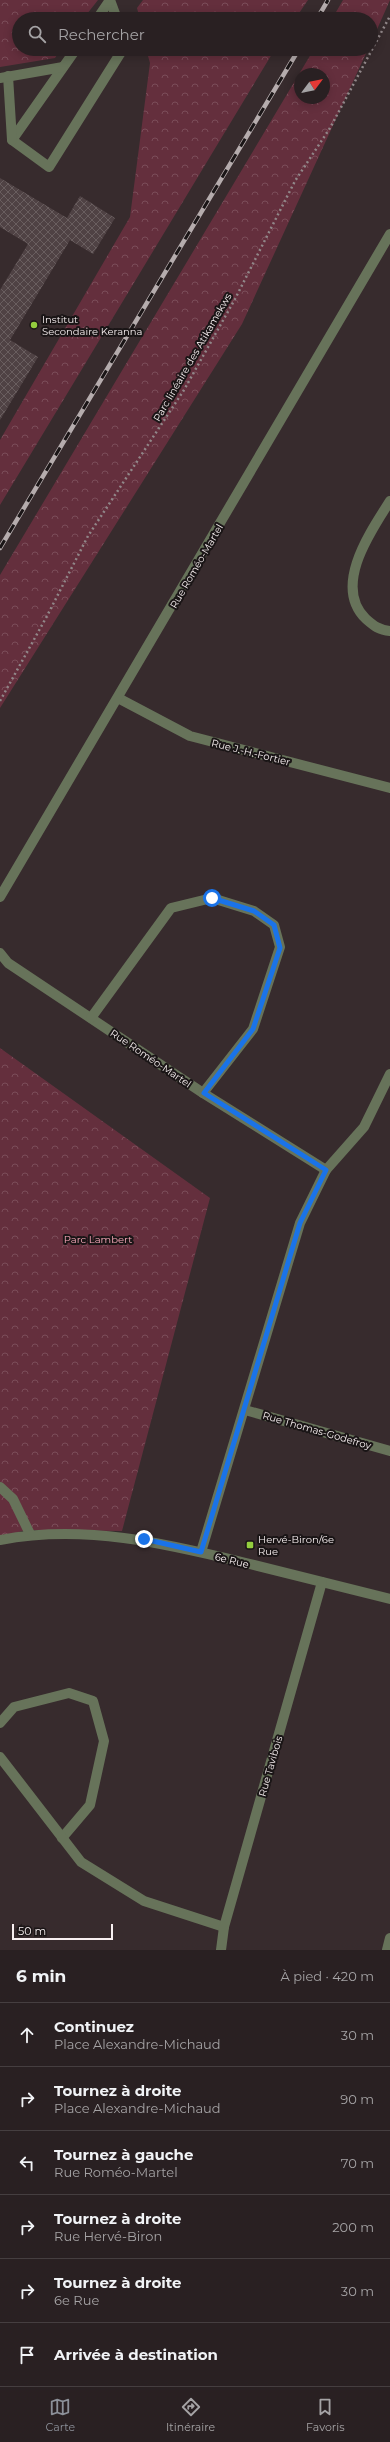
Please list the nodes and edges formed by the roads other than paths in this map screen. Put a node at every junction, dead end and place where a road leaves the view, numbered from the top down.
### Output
1 (110, 0) edge
2 (102, 12) edge
3 (114, 12) edge
4 (71, 56) edge
5 (119, 56) edge
6 (63, 67) junction
7 (4, 77) edge
8 (12, 140) junction
9 (390, 234) edge
10 (390, 501) edge
11 (390, 631) edge
12 (118, 698) junction
13 (390, 788) edge
14 (0, 897) edge
15 (0, 953) edge
16 (91, 1018) junction
17 (390, 1074) edge
18 (204, 1093) junction
19 (326, 1170) junction
20 (245, 1410) junction
21 (390, 1451) edge
22 (0, 1487) edge
23 (30, 1534) junction
24 (0, 1540) edge
25 (201, 1552) junction
26 (322, 1582) junction
27 (390, 1599) edge
28 (0, 1723) edge
29 (0, 1757) edge
30 (62, 1838) junction
31 (224, 1927) junction
32 (390, 1938) edge
33 (221, 1950) edge
34 (387, 1950) edge

1 - 2 street
1 - 3 street
4 - 6 street
5 - 8 street
6 - 7 street
6 - 8 street
7 - 8 street
9 - 12 street, Rue Roméo-Martel
10 - 11 street
12 - 13 street, Rue J.-H.-Fortier
12 - 14 street, Rue Roméo-Martel
15 - 16 street, Rue Roméo-Martel
16 - 18 street, Rue Roméo-Martel
16 - 18 street
17 - 19 street
18 - 19 street, Rue Roméo-Martel
19 - 20 street
20 - 21 street, Rue Thomas-Godefroy
20 - 25 street
22 - 23 street
23 - 24 street, 6e Rue
23 - 25 street, 6e Rue
25 - 26 street, 6e Rue
26 - 27 street, 6e Rue
26 - 31 street, Rue Tavibois
28 - 30 street
29 - 30 street
30 - 31 street
31 - 33 street, Rue Tavibois
32 - 34 street

